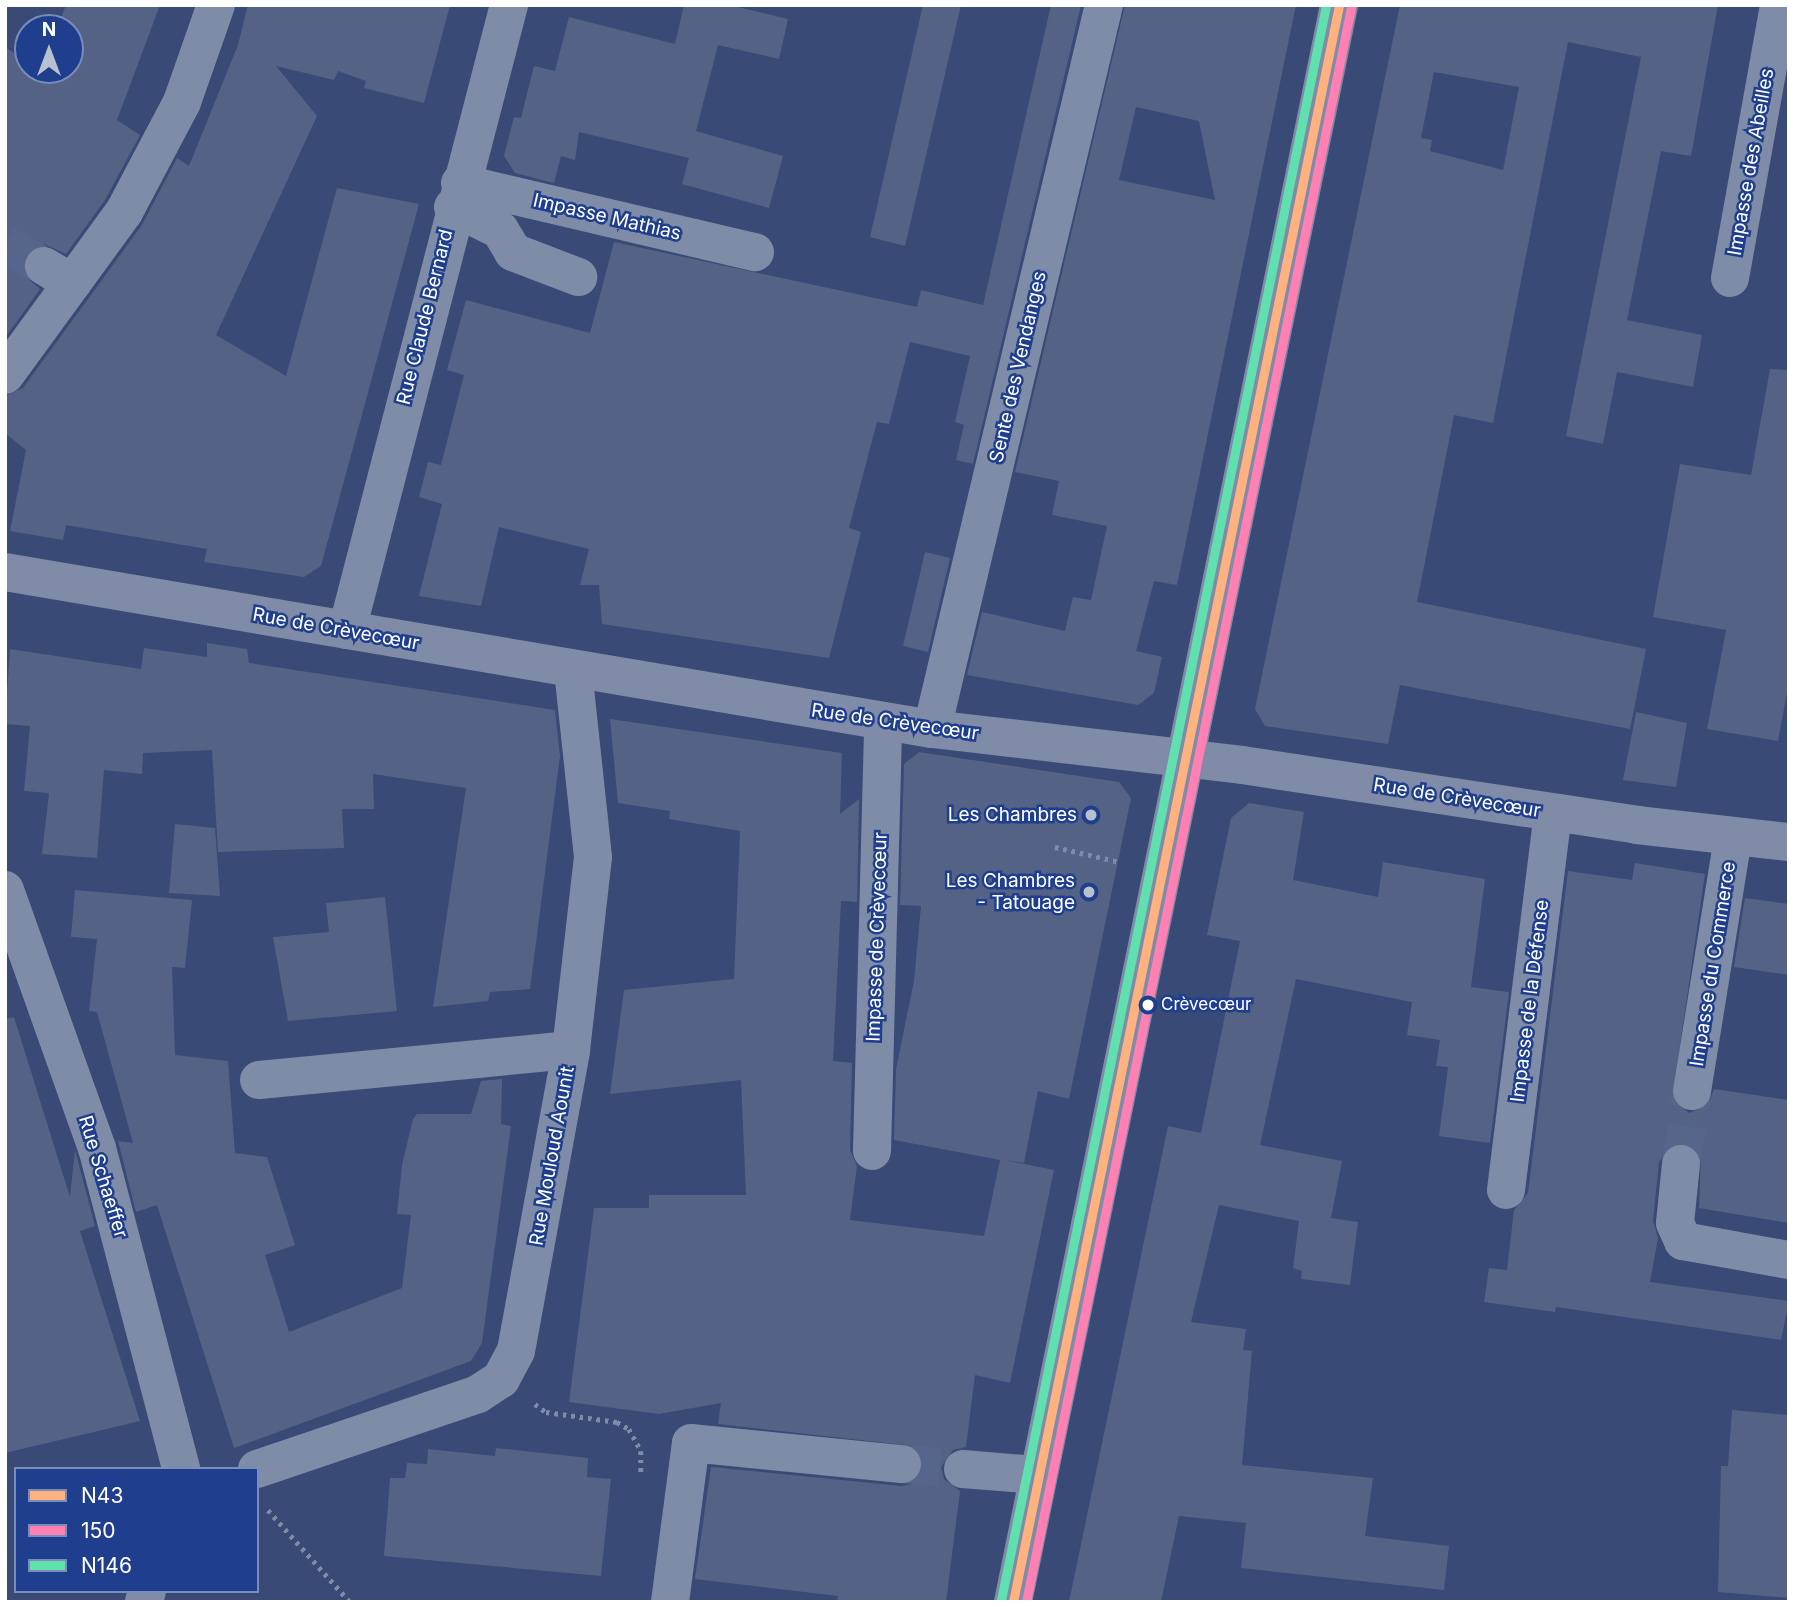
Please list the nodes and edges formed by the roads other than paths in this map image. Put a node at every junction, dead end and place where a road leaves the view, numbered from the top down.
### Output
1 (216, 5) edge
2 (509, 5) edge
3 (1104, 5) edge
4 (1339, 5) edge
5 (1779, 5) edge
6 (456, 195) junction
7 (755, 252) dead end
8 (578, 277) dead end
9 (1730, 278) dead end
10 (5, 375) edge
11 (5, 572) edge
12 (347, 630) junction
13 (573, 670) junction
14 (883, 722) junction
15 (932, 729) junction
16 (1186, 759) junction
17 (1553, 813) junction
18 (1734, 838) junction
19 (1789, 842) edge
20 (5, 890) edge
21 (571, 1050) junction
22 (259, 1080) dead end
23 (1692, 1091) tunnel mouth
24 (872, 1151) dead end
25 (1681, 1164) tunnel mouth
26 (1506, 1190) dead end
27 (1789, 1260) edge
28 (902, 1464) tunnel mouth
29 (180, 1467) edge
30 (259, 1468) edge
31 (963, 1469) tunnel mouth
32 (1036, 1475) junction
33 (670, 1602) edge
34 (1013, 1602) edge

1 - 10 street
2 - 6 street, Rue Claude Bernard
3 - 15 street, Sente des Vendanges
4 - 16 main road
5 - 9 street, Impasse des Abeilles
6 - 7 street, Impasse Mathias
6 - 8 street
6 - 12 street, Rue Claude Bernard
11 - 12 main road, Rue de Crèvecœur
12 - 13 main road, Rue de Crèvecœur
13 - 14 main road, Rue de Crèvecœur
13 - 21 street, Rue Mouloud Aounit
14 - 15 main road, Rue de Crèvecœur
14 - 24 street, Impasse de Crèvecœur
15 - 16 main road, Rue de Crèvecœur
16 - 17 main road, Rue de Crèvecœur
16 - 32 main road
17 - 18 main road, Rue de Crèvecœur
17 - 26 street, Impasse de la Défense
18 - 19 main road, Rue de Crèvecœur
18 - 23 street, Impasse du Commerce
20 - 29 street, Rue Schaeffer
21 - 22 street
21 - 30 street, Rue Mouloud Aounit
25 - 27 street
28 - 33 street
31 - 32 street
32 - 34 main road

